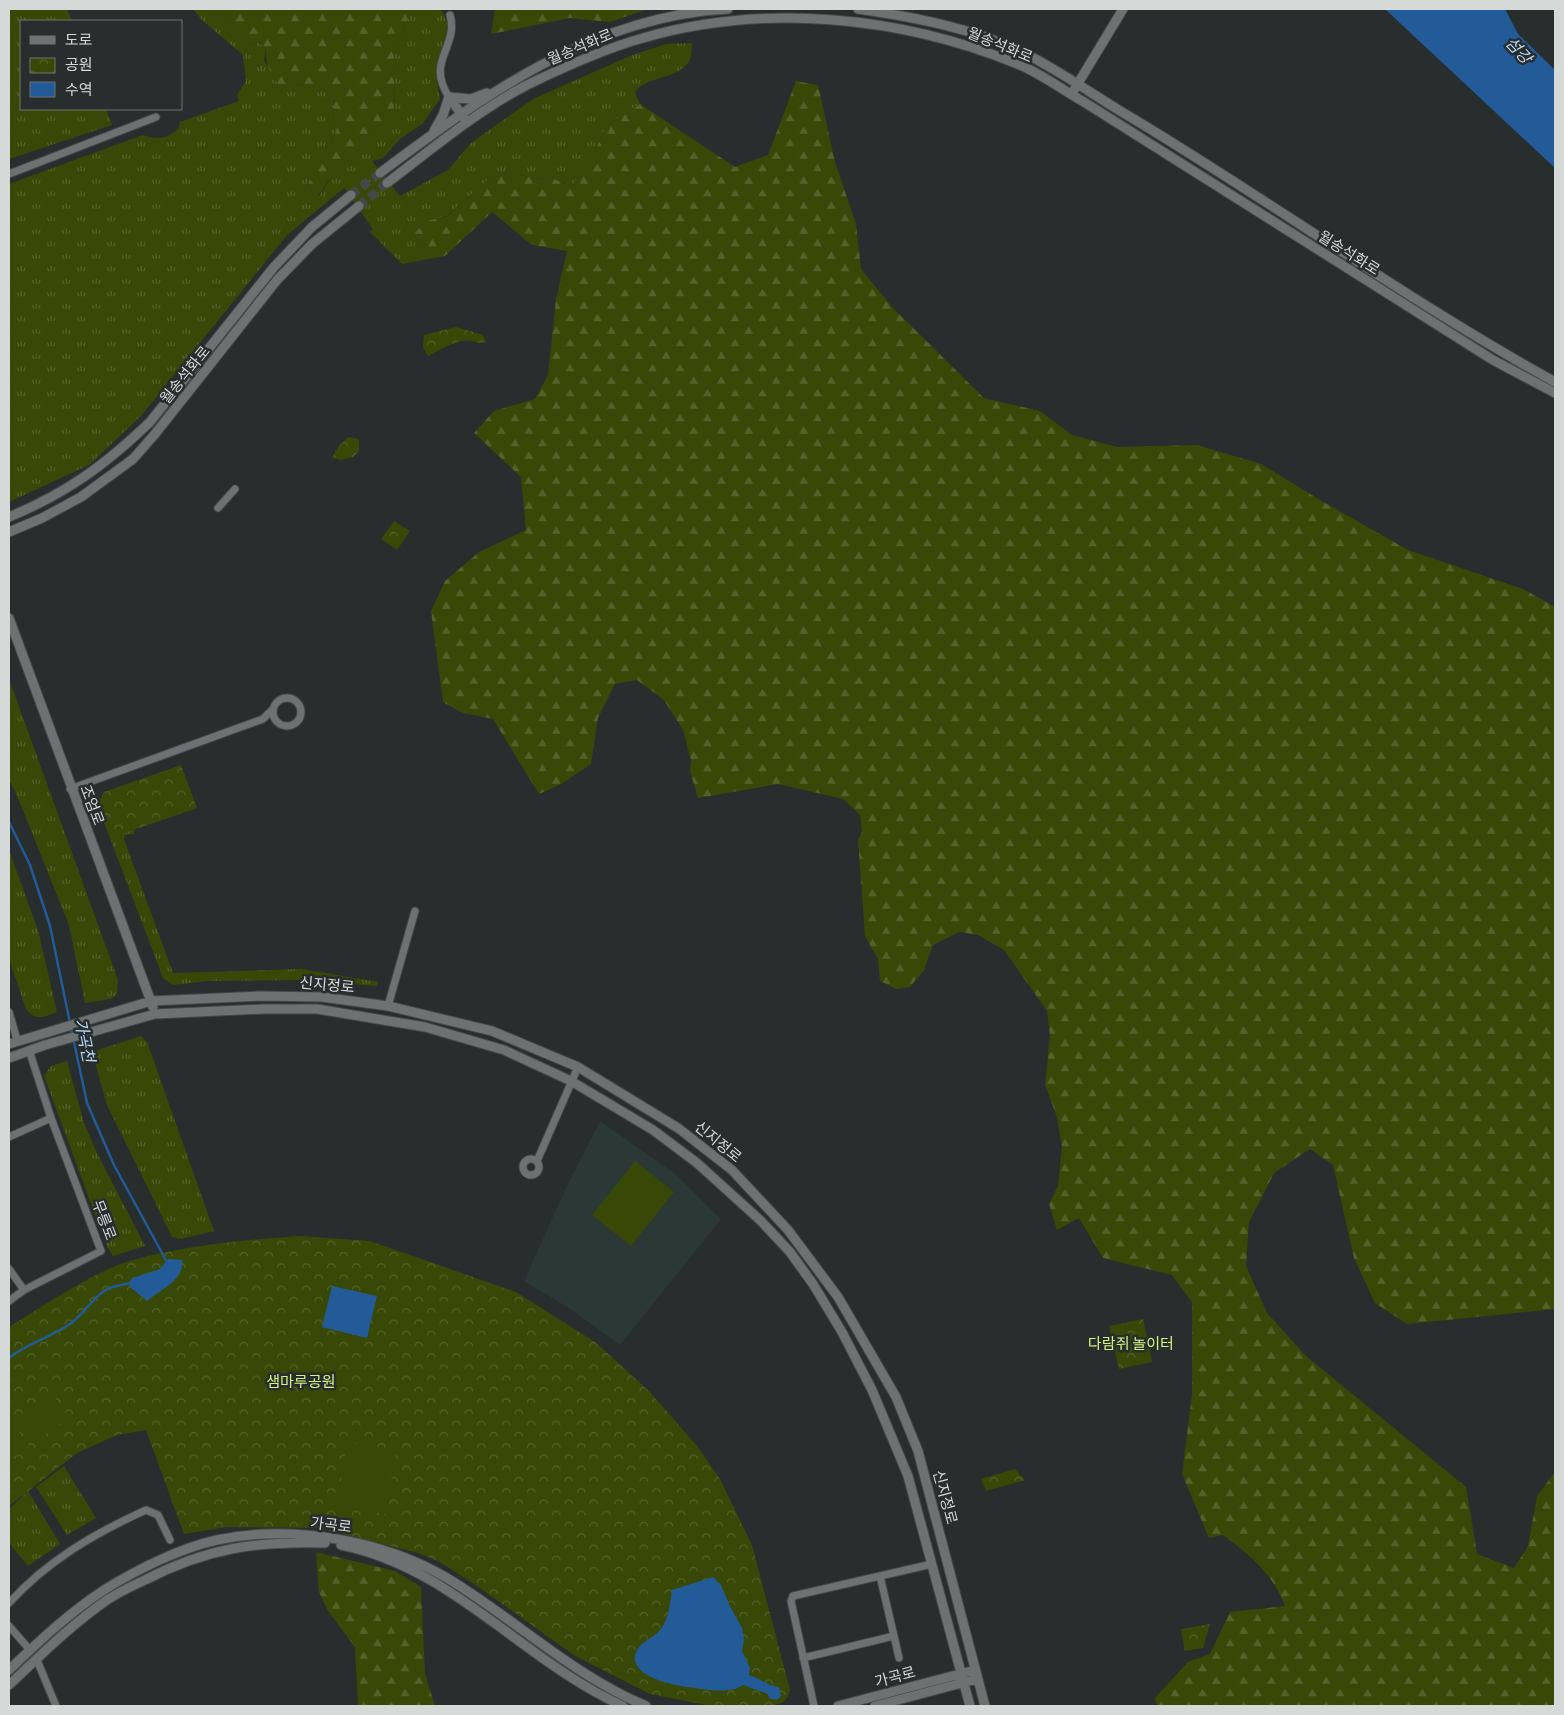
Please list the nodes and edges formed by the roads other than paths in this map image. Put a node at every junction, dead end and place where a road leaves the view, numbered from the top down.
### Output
1 (728, 9) edge
2 (858, 9) edge
3 (1123, 9) edge
4 (450, 16) dead end
5 (1077, 85) junction
6 (500, 88) junction
7 (1071, 94) junction
8 (449, 97) junction
9 (462, 114) junction
10 (156, 117) dead end
11 (468, 122) junction
12 (432, 134) junction
13 (380, 173) tunnel mouth
14 (9, 174) edge
15 (387, 182) tunnel mouth
16 (351, 195) tunnel mouth
17 (359, 206) tunnel mouth
18 (1555, 382) edge
19 (1555, 393) edge
20 (150, 422) junction
21 (160, 429) junction
22 (234, 489) dead end
23 (218, 508) dead end
24 (9, 517) edge
25 (9, 532) edge
26 (9, 618) edge
27 (273, 709) junction
28 (263, 719) junction
29 (278, 722) junction
30 (70, 789) junction
31 (415, 911) dead end
32 (151, 1001) junction
33 (388, 1006) junction
34 (9, 1012) edge
35 (155, 1014) junction
36 (384, 1020) junction
37 (13, 1042) edge
38 (29, 1050) junction
39 (9, 1058) edge
40 (578, 1067) junction
41 (571, 1081) junction
42 (51, 1118) junction
43 (9, 1137) edge
44 (536, 1162) dead end
45 (9, 1270) edge
46 (24, 1290) junction
47 (9, 1301) edge
48 (170, 1540) dead end
49 (175, 1554) junction
50 (178, 1563) junction
51 (932, 1564) junction
52 (880, 1576) junction
53 (467, 1596) junction
54 (9, 1603) edge
55 (9, 1626) edge
56 (894, 1636) junction
57 (30, 1650) junction
58 (803, 1658) junction
59 (898, 1658) dead end
60 (37, 1660) junction
61 (9, 1670) edge
62 (960, 1674) junction
63 (976, 1674) junction
64 (962, 1683) junction
65 (9, 1685) edge
66 (56, 1706) edge
67 (623, 1706) edge
68 (646, 1706) edge
69 (814, 1706) edge
70 (838, 1706) edge
71 (875, 1706) edge
72 (970, 1706) edge
73 (985, 1706) edge

1 - 6 street, 월송석화로
2 - 5 street, 월송석화로
3 - 5 street
4 - 8 street
5 - 7 street
5 - 18 street, 월송석화로
6 - 8 street
6 - 9 street, 월송석화로
7 - 11 street, 월송석화로
7 - 19 street, 월송석화로
8 - 9 street
8 - 12 street
9 - 11 street
9 - 12 street, 월송석화로
10 - 14 street
11 - 15 street, 월송석화로
12 - 13 street, 월송석화로
16 - 20 street, 월송석화로
17 - 21 street, 월송석화로
20 - 21 street
20 - 24 street, 월송석화로
21 - 25 street, 월송석화로
22 - 23 street
26 - 30 street, 조엄로
27 - 28 street
27 - 29 street
27 - 29 street
28 - 29 street
28 - 30 street
30 - 32 street, 조엄로
31 - 33 street
32 - 33 street, 신지정로
32 - 35 street, 조엄로
32 - 37 street, 신지정로
33 - 36 street
33 - 40 street, 신지정로
34 - 37 street
35 - 36 street, 신지정로
35 - 38 street, 신지정로
36 - 41 street, 신지정로
38 - 39 street, 신지정로
38 - 42 street, 무릉로
40 - 41 street
40 - 63 street, 신지정로
41 - 44 street
41 - 51 street, 신지정로
42 - 43 street
42 - 46 street, 무릉로
45 - 46 street
46 - 47 street, 무릉로
48 - 54 street
49 - 50 street
49 - 53 street, 가곡로
49 - 57 street, 가곡로
50 - 53 street, 가곡로
50 - 60 street, 가곡로
51 - 52 street
51 - 62 street, 신지정로
52 - 56 street
52 - 58 street
53 - 67 street, 가곡로
53 - 68 street, 가곡로
55 - 57 street
56 - 58 street
56 - 59 street
57 - 60 street
57 - 61 street, 가곡로
58 - 69 street
60 - 65 street, 가곡로
60 - 66 street
62 - 63 street, 가곡로
62 - 64 street, 신지정로
62 - 70 street, 가곡로
63 - 64 street, 가곡로
63 - 73 street, 신지정로
64 - 71 street, 가곡로
64 - 72 street

